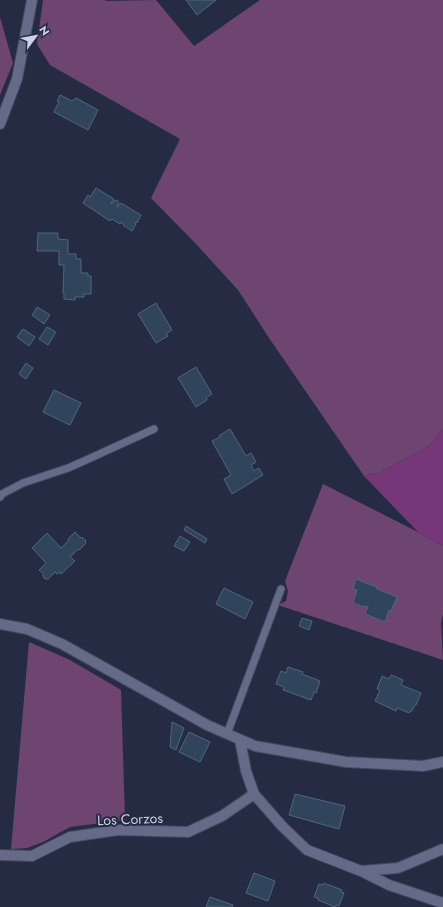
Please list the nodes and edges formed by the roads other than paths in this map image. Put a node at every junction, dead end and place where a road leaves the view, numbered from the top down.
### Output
1 (32, 0) edge
2 (0, 124) edge
3 (154, 429) dead end
4 (0, 497) edge
5 (281, 589) dead end
6 (0, 624) edge
7 (227, 734) junction
8 (240, 740) junction
9 (443, 762) edge
10 (254, 794) junction
11 (443, 850) edge
12 (0, 855) edge
13 (361, 871) junction
14 (443, 902) edge

1 - 2 street
3 - 4 lane
5 - 7 lane
6 - 7 street
7 - 8 street
8 - 9 street
8 - 10 street
10 - 12 street, Los Corzos
10 - 13 street
11 - 13 street
13 - 14 street

